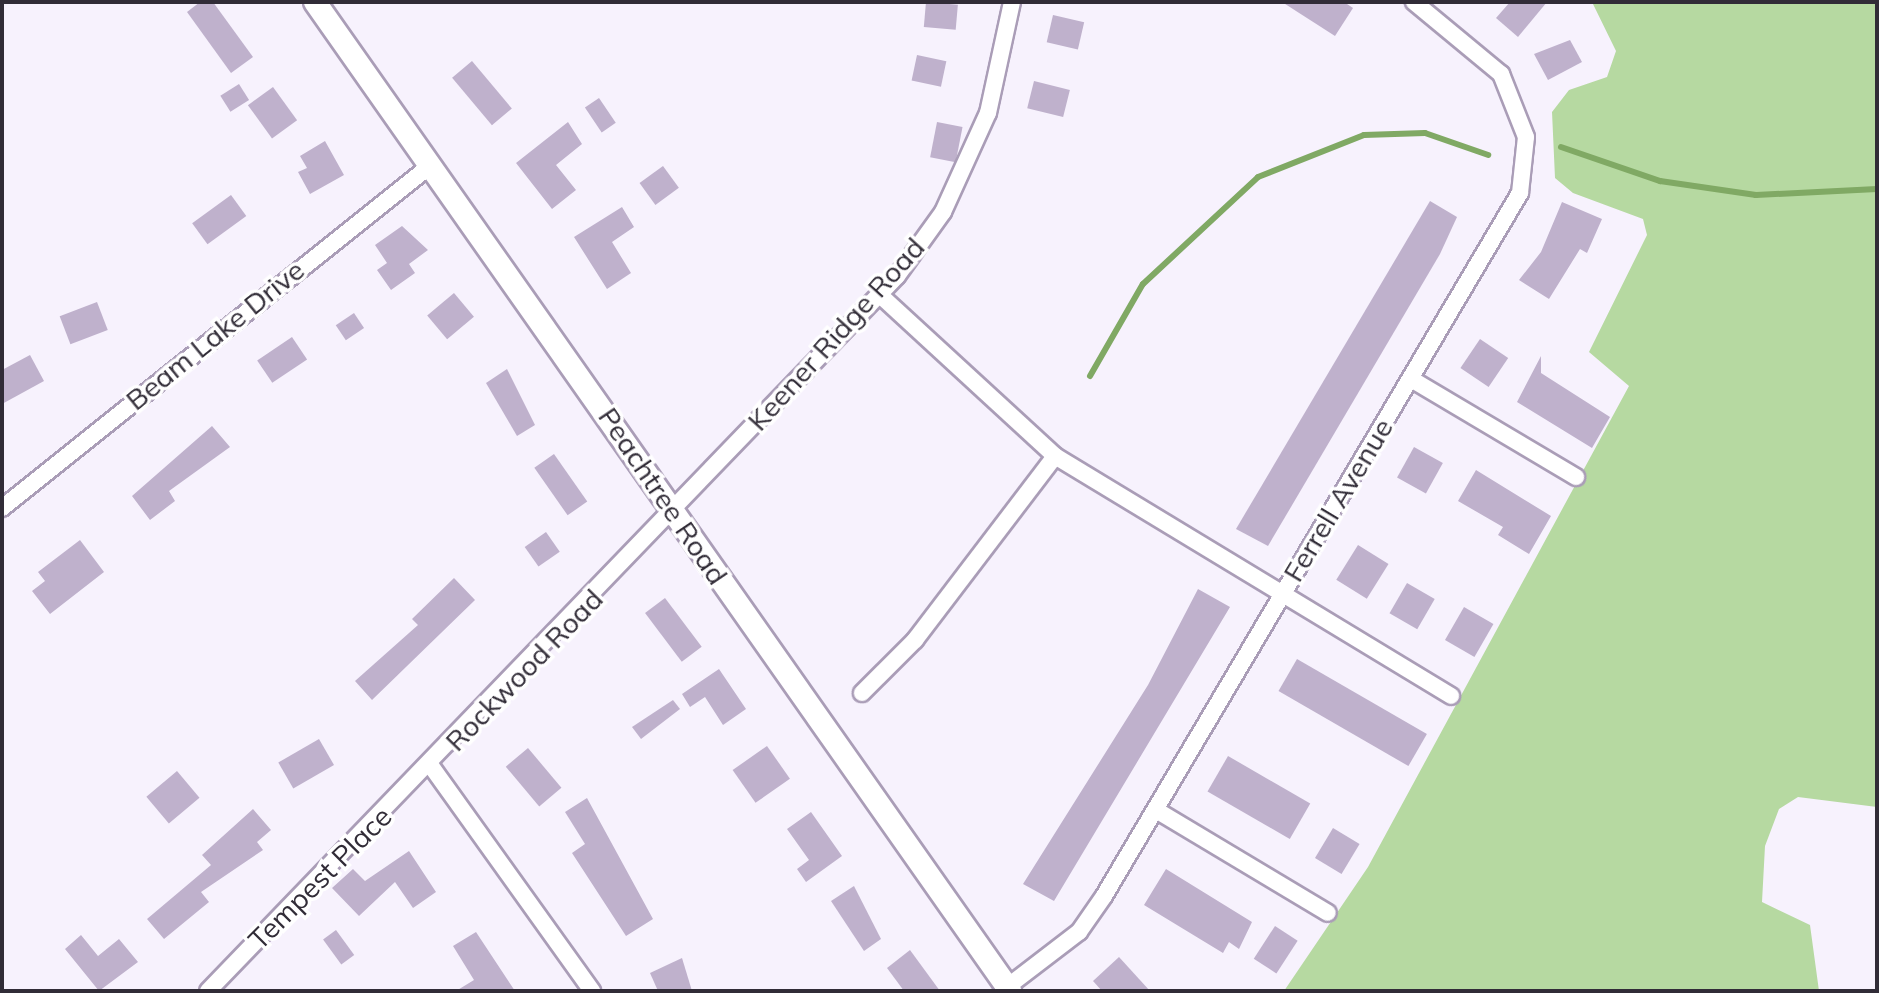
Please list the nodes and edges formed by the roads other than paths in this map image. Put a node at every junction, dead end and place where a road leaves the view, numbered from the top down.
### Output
1 (315, 2) edge
2 (1012, 2) edge
3 (1414, 2) edge
4 (431, 165) junction
5 (880, 295) junction
6 (1411, 379) junction
7 (1055, 456) junction
8 (1576, 477) dead end
9 (2, 508) edge
10 (672, 510) junction
11 (1281, 594) junction
12 (862, 693) dead end
13 (1451, 696) dead end
14 (431, 766) junction
15 (1156, 810) junction
16 (1328, 913) dead end
17 (1009, 989) edge
18 (208, 991) edge
19 (592, 991) edge

1 - 4 street, Peachtree Road
2 - 5 street, Keener Ridge Road
3 - 6 street, Ferrell Avenue
4 - 9 street, Beam Lake Drive
4 - 10 street, Peachtree Road
5 - 7 street
5 - 10 street, Keener Ridge Road
6 - 8 street
6 - 11 street, Ferrell Avenue
7 - 11 street
7 - 12 street
10 - 14 street, Rockwood Road
10 - 17 street, Peachtree Road
11 - 13 street
11 - 15 street, Ferrell Avenue
14 - 18 street, Tempest Place
14 - 19 street, Rockwood Road
15 - 16 street
15 - 17 street, Ferrell Avenue

